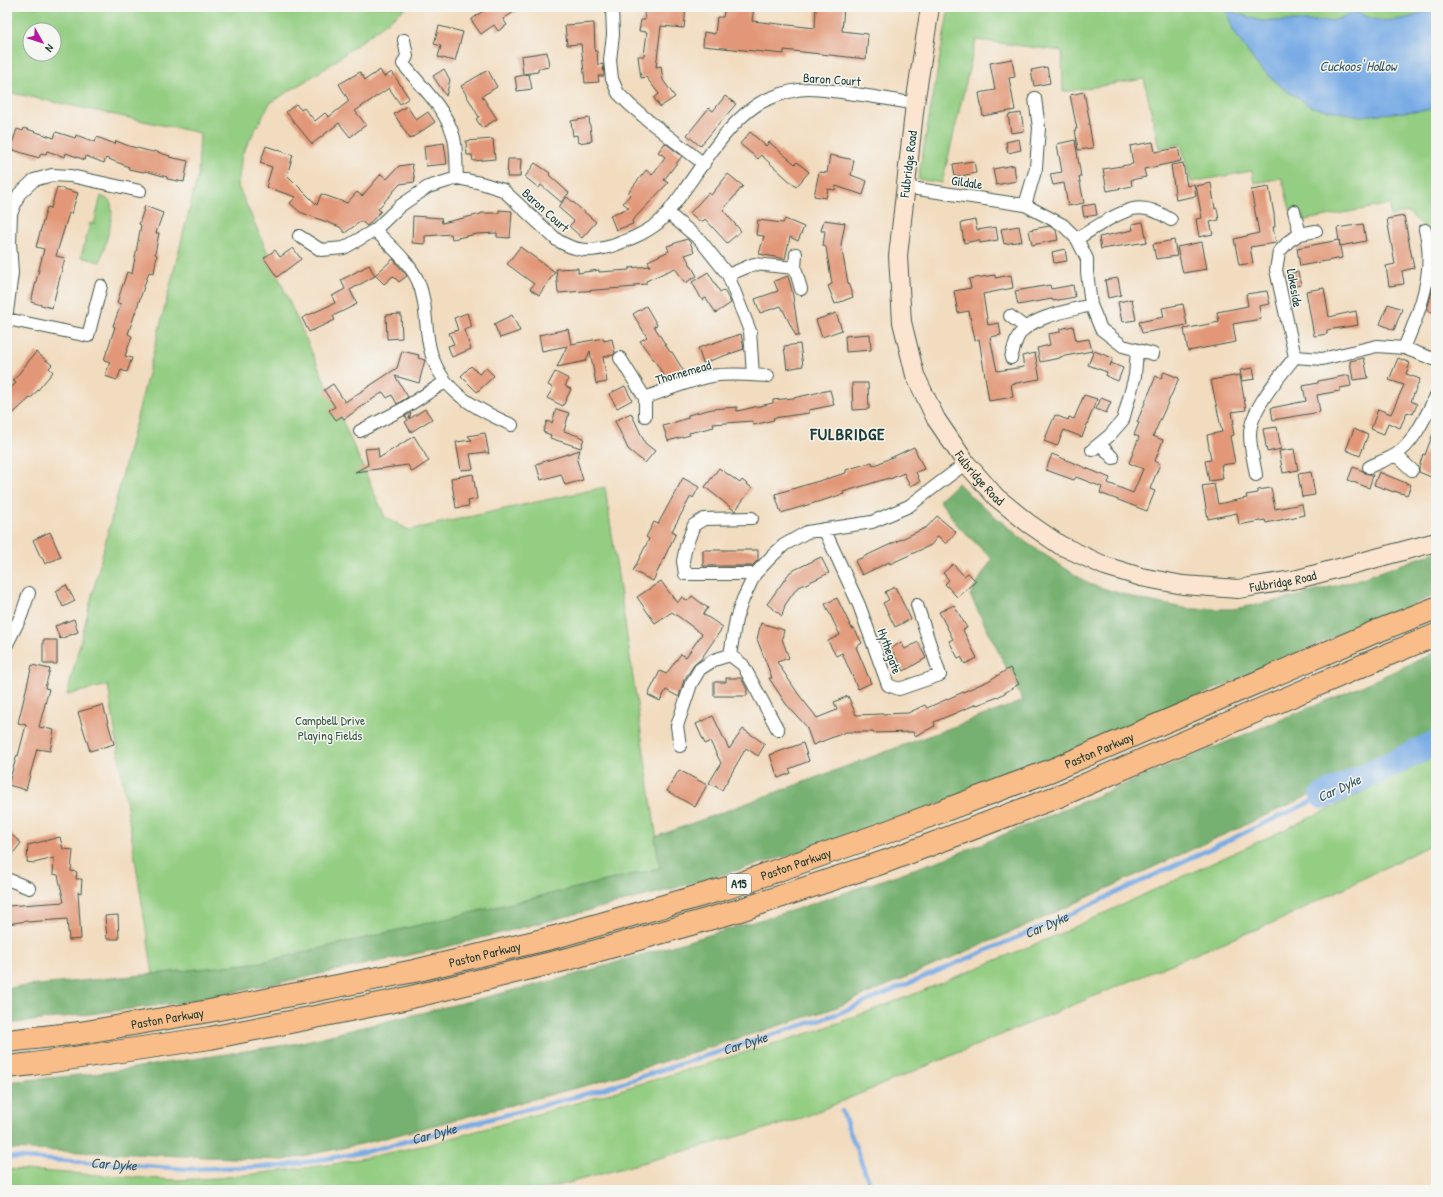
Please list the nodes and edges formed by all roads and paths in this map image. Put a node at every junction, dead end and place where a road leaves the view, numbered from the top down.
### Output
1 (612, 7) edge
2 (930, 7) edge
3 (404, 40) dead end
4 (1035, 98) dead end
5 (914, 104) junction
6 (704, 164) junction
7 (457, 178) junction
8 (904, 187) junction
9 (140, 191) dead end
10 (1025, 205) junction
11 (1294, 211) dead end
12 (668, 213) junction
13 (1171, 220) dead end
14 (375, 230) junction
15 (1425, 230) dead end
16 (1316, 231) dead end
17 (1300, 234) junction
18 (299, 236) dead end
19 (1077, 239) junction
20 (9, 243) edge
21 (796, 254) dead end
22 (795, 268) junction
23 (728, 275) junction
24 (101, 286) dead end
25 (801, 289) dead end
26 (1091, 305) junction
27 (7, 312) edge
28 (1010, 316) dead end
29 (7, 319) edge
30 (1026, 328) junction
31 (1404, 348) junction
32 (1137, 350) junction
33 (1153, 354) dead end
34 (1295, 357) junction
35 (620, 358) dead end
36 (1011, 358) dead end
37 (1436, 360) edge
38 (753, 375) junction
39 (768, 376) dead end
40 (445, 382) junction
41 (1436, 396) edge
42 (644, 398) junction
43 (645, 416) dead end
44 (512, 425) dead end
45 (360, 431) dead end
46 (1396, 454) junction
47 (1113, 458) dead end
48 (966, 464) junction
49 (1369, 467) dead end
50 (1412, 470) dead end
51 (1256, 475) dead end
52 (752, 518) dead end
53 (824, 529) junction
54 (1436, 542) edge
55 (755, 574) junction
56 (30, 593) dead end
57 (917, 605) dead end
58 (1436, 608) edge
59 (1436, 636) edge
60 (7, 644) edge
61 (730, 655) junction
62 (778, 730) dead end
63 (680, 746) dead end
64 (7, 879) edge
65 (29, 888) dead end
66 (7, 1041) edge
67 (7, 1067) edge

1 - 6 street
2 - 5 street, Fulbridge Road
3 - 7 street
4 - 10 street
5 - 6 street, Baron Court
5 - 8 street, Fulbridge Road
6 - 12 street, Baron Court
7 - 12 street, Baron Court
7 - 14 street, Baron Court
8 - 10 street, Gildale
8 - 48 street, Fulbridge Road
9 - 20 street
10 - 19 street, Gildale
11 - 17 street
12 - 23 street
13 - 19 street
14 - 18 street, Baron Court
14 - 40 street
15 - 31 street
16 - 17 street, Lakeside
17 - 34 street, Lakeside
19 - 26 street, Gildale
20 - 27 street
21 - 22 street
22 - 23 street
22 - 25 street
23 - 38 street
24 - 29 street
26 - 30 street
26 - 32 street, Gildale
28 - 30 street
30 - 36 street
31 - 34 street
31 - 37 street
32 - 33 street, Gildale
32 - 47 street
34 - 51 street
35 - 42 street, Thornemead
38 - 39 street, Thornemead
38 - 42 street, Thornemead
40 - 44 street
40 - 45 street
41 - 46 street
42 - 43 street, Thornemead
46 - 49 street
46 - 50 street
48 - 53 street
48 - 54 street, Fulbridge Road
52 - 55 street
53 - 55 street
53 - 57 street, Hythegate
55 - 61 street
56 - 60 street
58 - 66 highway, Paston Parkway / A15
59 - 67 highway, Paston Parkway / A15
61 - 62 street
61 - 63 street
64 - 65 street

